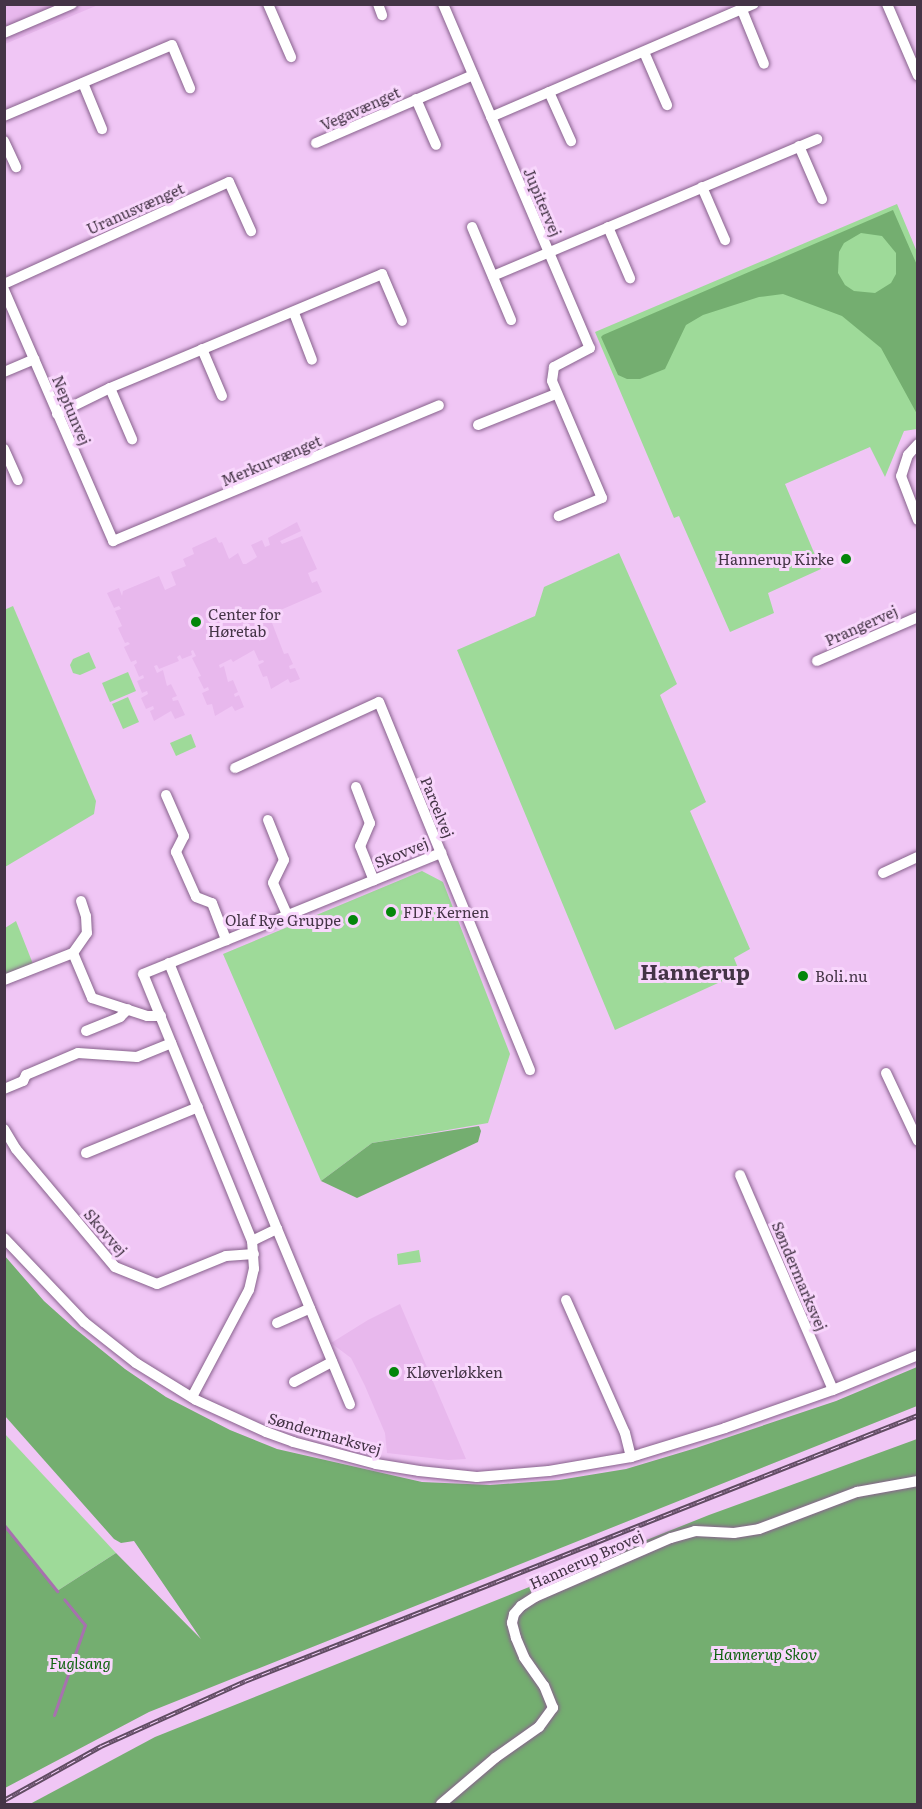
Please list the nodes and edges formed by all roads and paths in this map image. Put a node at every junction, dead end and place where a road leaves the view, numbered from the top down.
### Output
1 (72, 4) edge
2 (268, 4) edge
3 (443, 4) edge
4 (754, 4) edge
5 (887, 4) edge
6 (742, 10) junction
7 (4, 33) edge
8 (644, 52) junction
9 (291, 57) dead end
10 (764, 64) dead end
11 (473, 75) junction
12 (918, 76) edge
13 (83, 83) junction
14 (190, 88) dead end
15 (549, 92) junction
16 (416, 99) junction
17 (667, 105) dead end
18 (4, 116) edge
19 (491, 117) junction
20 (102, 129) dead end
21 (817, 139) dead end
22 (4, 141) edge
23 (572, 141) dead end
24 (316, 143) dead end
25 (436, 145) dead end
26 (799, 147) junction
27 (16, 167) dead end
28 (702, 188) junction
29 (822, 199) dead end
30 (472, 227) dead end
31 (608, 227) junction
32 (251, 231) dead end
33 (725, 240) dead end
34 (548, 253) junction
35 (493, 276) junction
36 (630, 278) dead end
37 (4, 284) edge
38 (4, 290) edge
39 (294, 313) junction
40 (511, 320) dead end
41 (402, 321) dead end
42 (202, 349) junction
43 (34, 359) junction
44 (312, 360) dead end
45 (4, 372) edge
46 (110, 388) junction
47 (556, 394) junction
48 (222, 396) dead end
49 (439, 405) dead end
50 (57, 414) junction
51 (478, 425) dead end
52 (132, 439) dead end
53 (918, 444) edge
54 (4, 449) edge
55 (18, 480) dead end
56 (559, 516) dead end
57 (918, 520) edge
58 (113, 541) joint
59 (918, 617) edge
60 (817, 661) dead end
61 (235, 768) dead end
62 (356, 787) dead end
63 (166, 795) dead end
64 (268, 820) dead end
65 (441, 853) junction
66 (918, 857) edge
67 (883, 873) dead end
68 (374, 880) junction
69 (81, 901) dead end
70 (287, 915) junction
71 (226, 940) junction
72 (73, 953) junction
73 (169, 963) junction
74 (4, 980) edge
75 (128, 1009) junction
76 (161, 1016) junction
77 (86, 1031) dead end
78 (171, 1042) junction
79 (530, 1070) dead end
80 (886, 1073) dead end
81 (4, 1089) edge
82 (198, 1107) junction
83 (4, 1129) edge
84 (918, 1141) edge
85 (86, 1153) dead end
86 (740, 1174) dead end
87 (277, 1229) junction
88 (4, 1238) edge
89 (252, 1241) junction
90 (254, 1254) junction
91 (566, 1300) dead end
92 (310, 1308) junction
93 (277, 1323) dead end
94 (918, 1355) edge
95 (332, 1362) junction
96 (294, 1382) dead end
97 (833, 1390) junction
98 (192, 1397) junction
99 (350, 1404) dead end
100 (632, 1457) junction
101 (918, 1481) edge
102 (441, 1804) edge

1 - 7 street
2 - 9 street
3 - 11 street, Jupitervej
4 - 6 street
5 - 12 street
6 - 8 street
6 - 10 street
8 - 15 street
8 - 17 street
11 - 16 street, Vegavænget
11 - 19 street, Jupitervej
13 - 14 street
13 - 18 street
13 - 20 street
15 - 19 street
15 - 23 street
16 - 24 street, Vegavænget
16 - 25 street, Vegavænget
19 - 34 street, Jupitervej
21 - 26 street
22 - 27 street
26 - 28 street
26 - 29 street
28 - 31 street
28 - 33 street
30 - 35 street
31 - 34 street
31 - 36 street
32 - 37 street, Uranusvænget
34 - 35 street
34 - 47 street, Jupitervej
35 - 40 street
38 - 43 street, Neptunvej
39 - 41 street
39 - 42 street
39 - 44 street
42 - 46 street
42 - 48 street
43 - 45 street
43 - 50 street, Neptunvej
46 - 50 street
46 - 52 street
47 - 51 street
47 - 56 street, Jupitervej
49 - 58 street, Merkurvænget
50 - 58 street, Neptunvej
53 - 57 street
54 - 55 street
59 - 60 street, Prangervej
61 - 65 street, Parcelvej
62 - 68 street, Skovvej
63 - 71 street
64 - 70 street
65 - 68 street, Skovvej
65 - 79 street, Parcelvej
66 - 67 street
68 - 70 street, Skovvej
69 - 72 street
70 - 71 street, Skovvej
71 - 73 street, Skovvej
72 - 74 street
72 - 75 street
73 - 76 street, Skovvej
73 - 87 street
75 - 76 street
75 - 77 street
76 - 78 street, Skovvej
78 - 81 street
78 - 82 street, Skovvej
80 - 84 street
82 - 85 street
82 - 89 street, Skovvej
83 - 90 street, Skovvej
86 - 97 street, Søndermarksvej
87 - 89 street
87 - 92 street
88 - 98 street, Søndermarksvej
89 - 90 street, Skovvej
90 - 98 street, Skovvej
91 - 100 street
92 - 93 street
92 - 95 street
94 - 97 street, Søndermarksvej
95 - 96 street
95 - 99 street
97 - 100 street, Søndermarksvej
98 - 100 street, Søndermarksvej
101 - 102 street, Hannerup Brovej

